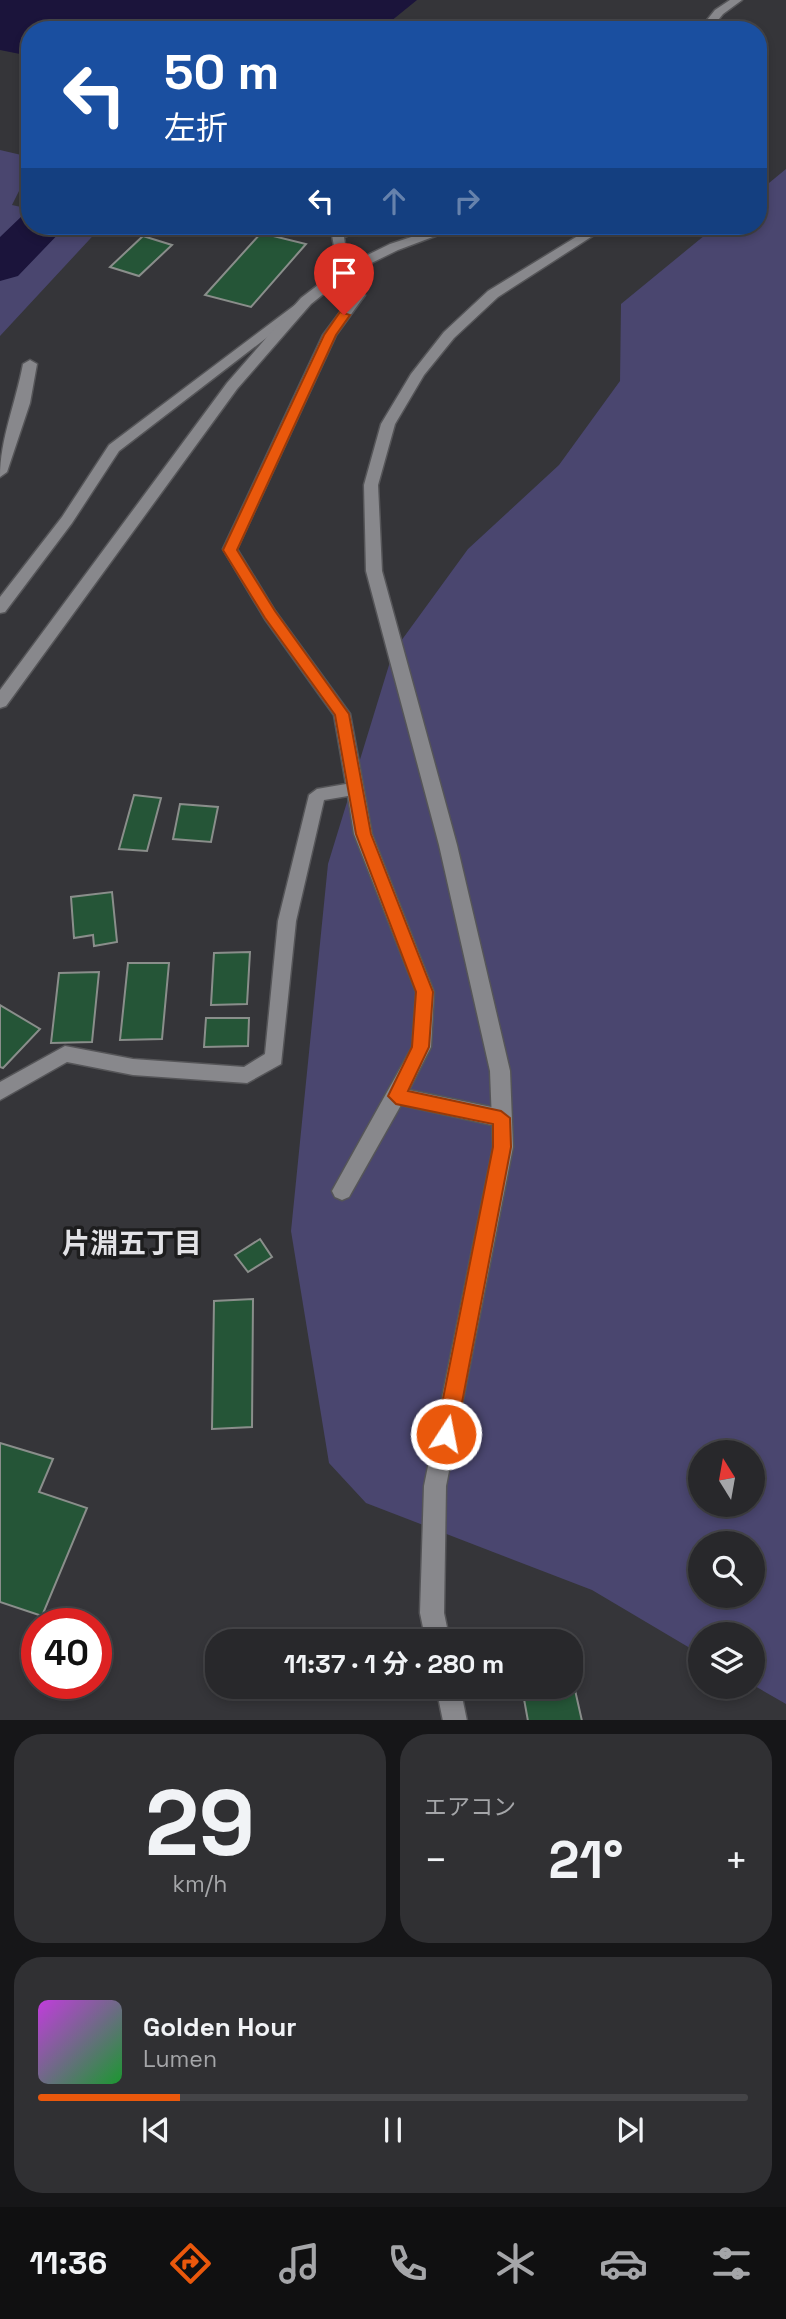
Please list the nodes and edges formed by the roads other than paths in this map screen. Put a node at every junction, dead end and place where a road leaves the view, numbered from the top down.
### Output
1 (737, 0) edge
2 (712, 21) edge
3 (338, 235) edge
4 (429, 235) edge
5 (588, 235) edge
6 (343, 272) junction
7 (306, 301) junction
8 (30, 364) dead end
9 (0, 472) edge
10 (0, 607) edge
11 (0, 702) edge
12 (355, 789) junction
13 (0, 1092) edge
14 (396, 1096) junction
15 (501, 1118) junction
16 (342, 1191) dead end
17 (435, 1629) edge
18 (451, 1699) edge
19 (455, 1720) edge

1 - 2 street
3 - 6 street
4 - 6 street
5 - 15 street
6 - 7 street
6 - 12 street
7 - 10 street
7 - 11 street
8 - 9 street
12 - 13 street
12 - 14 street
14 - 15 street
14 - 16 street
15 - 17 street
18 - 19 street

